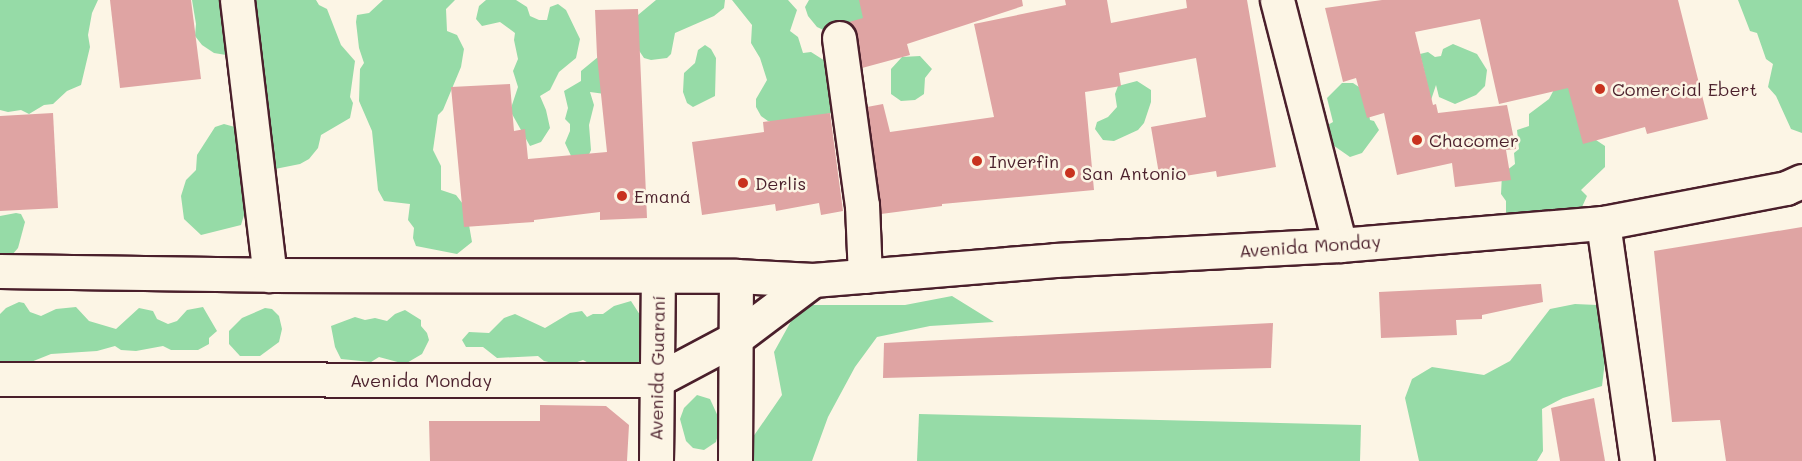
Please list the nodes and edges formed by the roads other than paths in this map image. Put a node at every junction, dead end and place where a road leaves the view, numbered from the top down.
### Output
1 (237, 0) edge
2 (1277, 0) edge
3 (839, 38) dead end
4 (1802, 181) edge
5 (1604, 223) junction
6 (1340, 245) junction
7 (0, 271) edge
8 (270, 275) junction
9 (658, 276) junction
10 (736, 276) junction
11 (865, 276) junction
12 (813, 280) junction
13 (736, 338) junction
14 (0, 379) edge
15 (657, 380) junction
16 (656, 461) edge
17 (735, 461) edge
18 (1637, 461) edge

1 - 8 main road
2 - 6 main road
3 - 11 main road
4 - 5 main road, Avenida Monday
5 - 6 main road, Avenida Monday
5 - 18 main road
6 - 11 main road, Avenida Monday
7 - 8 main road, Avenida Monday
8 - 9 main road, Avenida Monday
9 - 10 main road, Avenida Monday
9 - 15 main road, Avenida Guaraní
10 - 12 main road, Avenida Monday
10 - 13 main road
11 - 12 main road, Avenida Monday
12 - 13 main road, Avenida Monday
13 - 15 main road, Avenida Monday
13 - 17 main road
14 - 15 main road, Avenida Monday
15 - 16 main road, Avenida Guaraní

